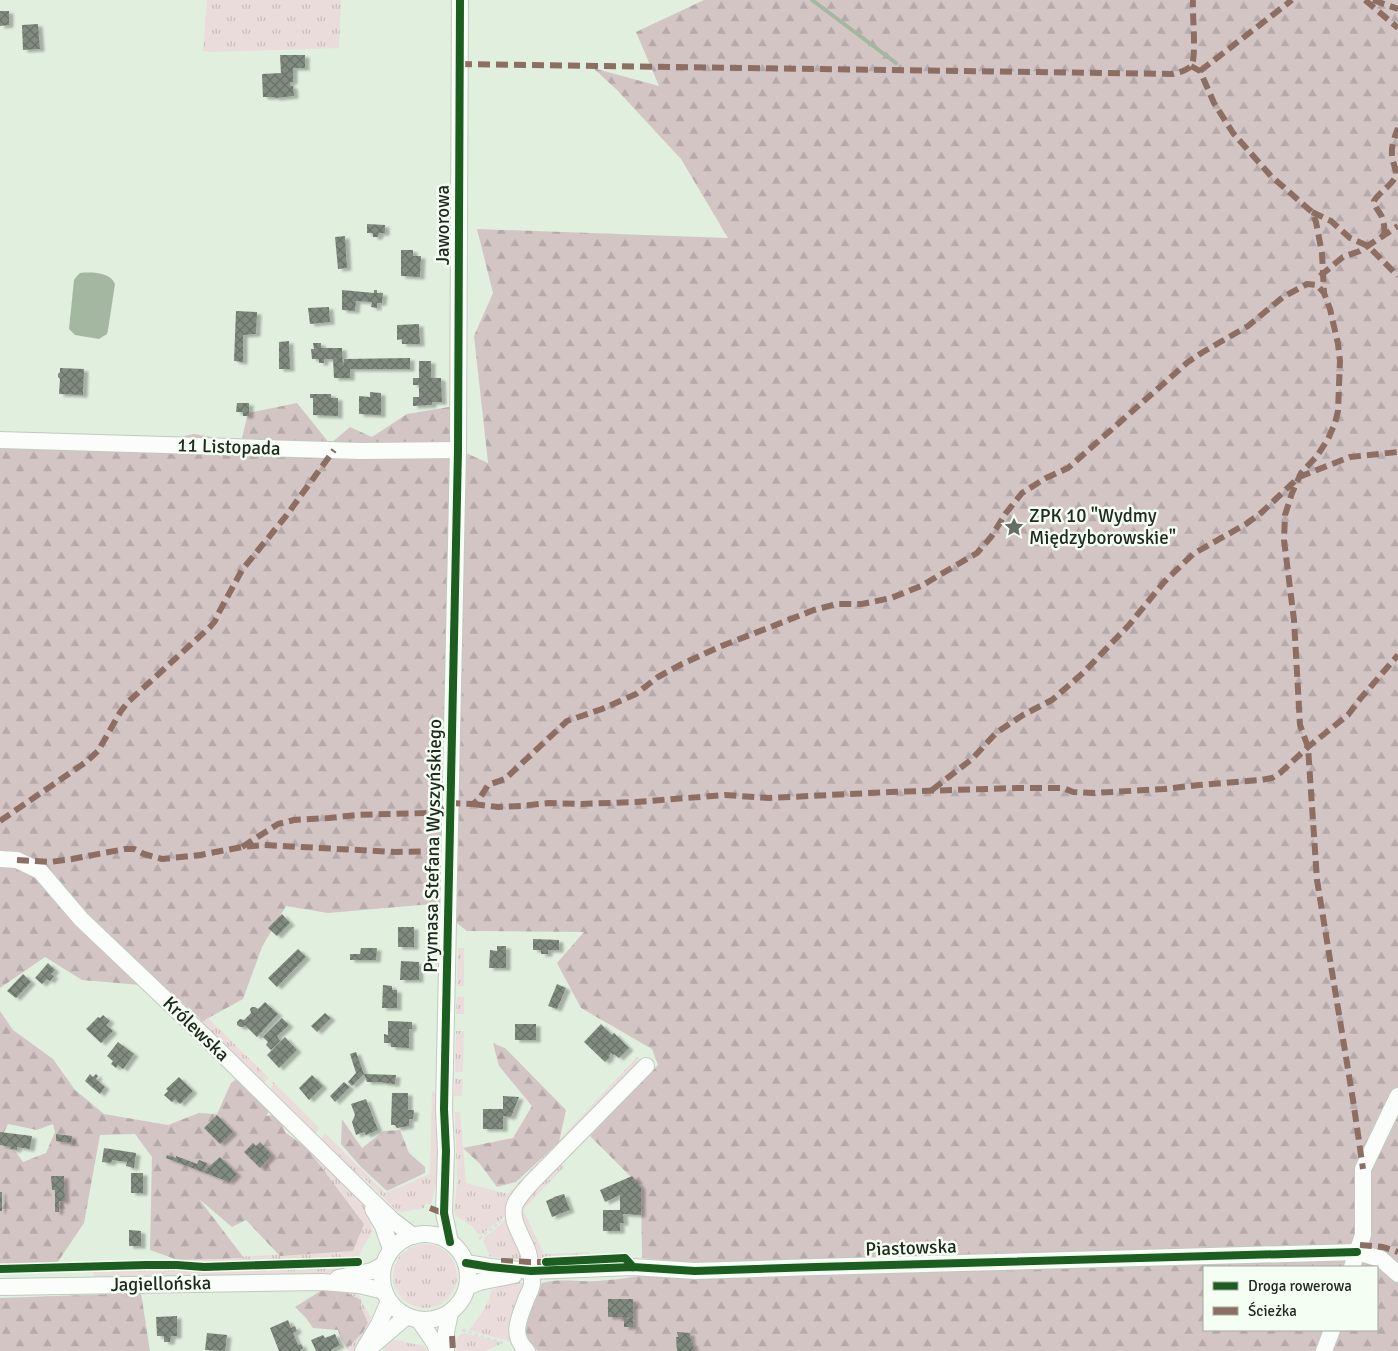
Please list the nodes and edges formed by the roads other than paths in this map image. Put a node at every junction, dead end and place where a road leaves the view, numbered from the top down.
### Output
1 (460, 0) edge
2 (0, 440) edge
3 (458, 450) junction
4 (0, 859) edge
5 (646, 1066) dead end
6 (1398, 1096) edge
7 (445, 1184) junction
8 (364, 1194) junction
9 (418, 1235) junction
10 (450, 1242) junction
11 (391, 1249) junction
12 (1355, 1260) edge
13 (466, 1263) junction
14 (383, 1265) junction
15 (531, 1271) junction
16 (1398, 1274) edge
17 (322, 1282) junction
18 (0, 1287) edge
19 (467, 1287) junction
20 (386, 1296) junction
21 (450, 1313) junction
22 (413, 1318) junction
23 (1332, 1331) edge
24 (363, 1351) edge
25 (367, 1351) edge
26 (438, 1351) edge
27 (446, 1351) edge
28 (527, 1351) edge
29 (1324, 1351) edge

1 - 3 street, Jaworowa
2 - 3 street, 11 Listopada
3 - 7 street, Prymasa Stefana Wyszyńskiego
4 - 8 street, Królewska
5 - 15 street
6 - 12 street
7 - 9 street, Prymasa Stefana Wyszyńskiego
7 - 10 street, Prymasa Stefana Wyszyńskiego
8 - 9 street, Królewska
8 - 11 street, Królewska
9 - 10 street
9 - 11 street
10 - 13 street
11 - 14 street
12 - 15 street, Piastowska
12 - 16 street, Piastowska
13 - 15 street, Piastowska
13 - 19 street
14 - 17 street, Jagiellońska
14 - 20 street
15 - 19 street, Piastowska
15 - 28 street
17 - 18 street, Jagiellońska
17 - 20 street, Jagiellońska
19 - 21 street
20 - 22 street
20 - 24 street
21 - 22 street
21 - 27 street
22 - 25 street
22 - 26 street
23 - 29 street

